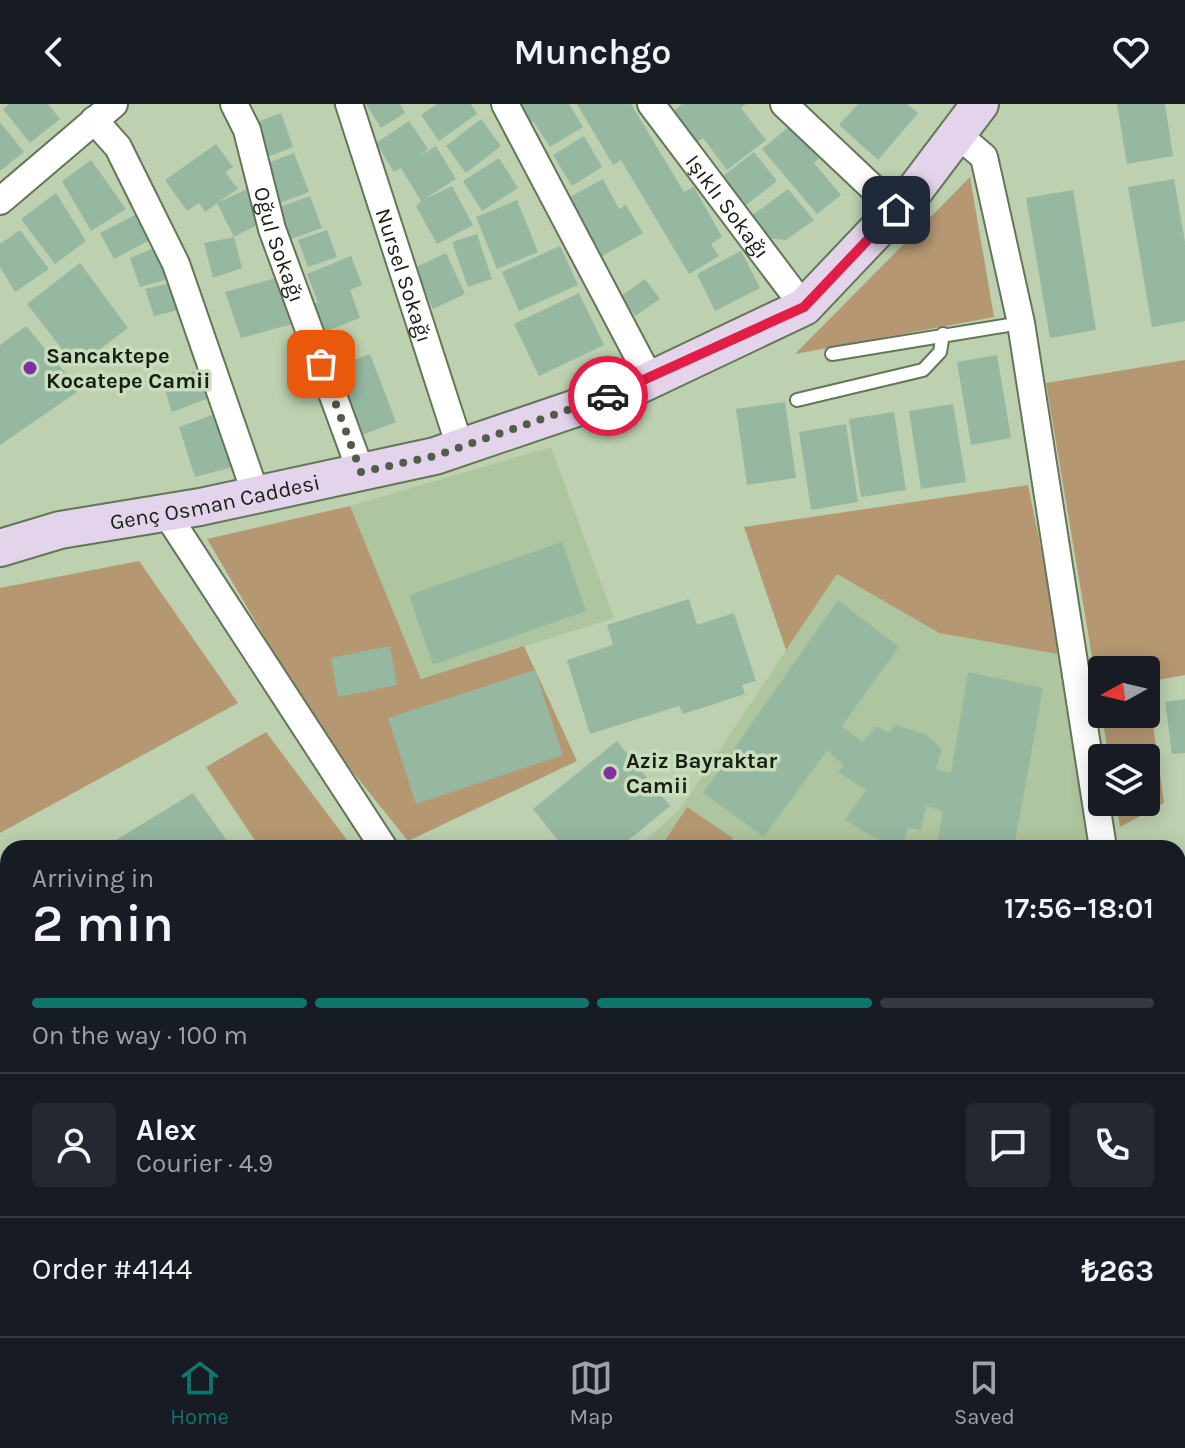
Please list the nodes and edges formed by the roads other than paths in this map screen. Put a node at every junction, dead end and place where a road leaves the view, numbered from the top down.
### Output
1 (234, 104) edge
2 (349, 104) edge
3 (505, 104) edge
4 (651, 104) edge
5 (784, 104) edge
6 (980, 104) edge
7 (104, 112) edge
8 (957, 134) junction
9 (0, 201) edge
10 (896, 210) junction
11 (804, 307) junction
12 (1021, 323) junction
13 (943, 334) junction
14 (832, 354) dead end
15 (650, 379) junction
16 (797, 400) dead end
17 (460, 447) junction
18 (361, 472) junction
19 (256, 495) junction
20 (166, 513) junction
21 (0, 548) edge
22 (379, 840) edge
23 (1102, 840) edge

1 - 18 street, Oğul Sokağı
2 - 17 street, Nursel Sokağı
3 - 15 street
4 - 11 street, Işıklı Sokağı
5 - 10 street
6 - 8 street, Genç Osman Caddesi
7 - 9 street
7 - 19 street
8 - 10 street, Genç Osman Caddesi
8 - 12 street
10 - 11 street, Genç Osman Caddesi
11 - 15 street, Genç Osman Caddesi
12 - 13 lane
12 - 23 street
13 - 14 lane
13 - 16 lane
15 - 17 street, Genç Osman Caddesi
17 - 18 street, Genç Osman Caddesi
18 - 19 street, Genç Osman Caddesi
19 - 20 street, Genç Osman Caddesi
20 - 21 street, Genç Osman Caddesi
20 - 22 street

